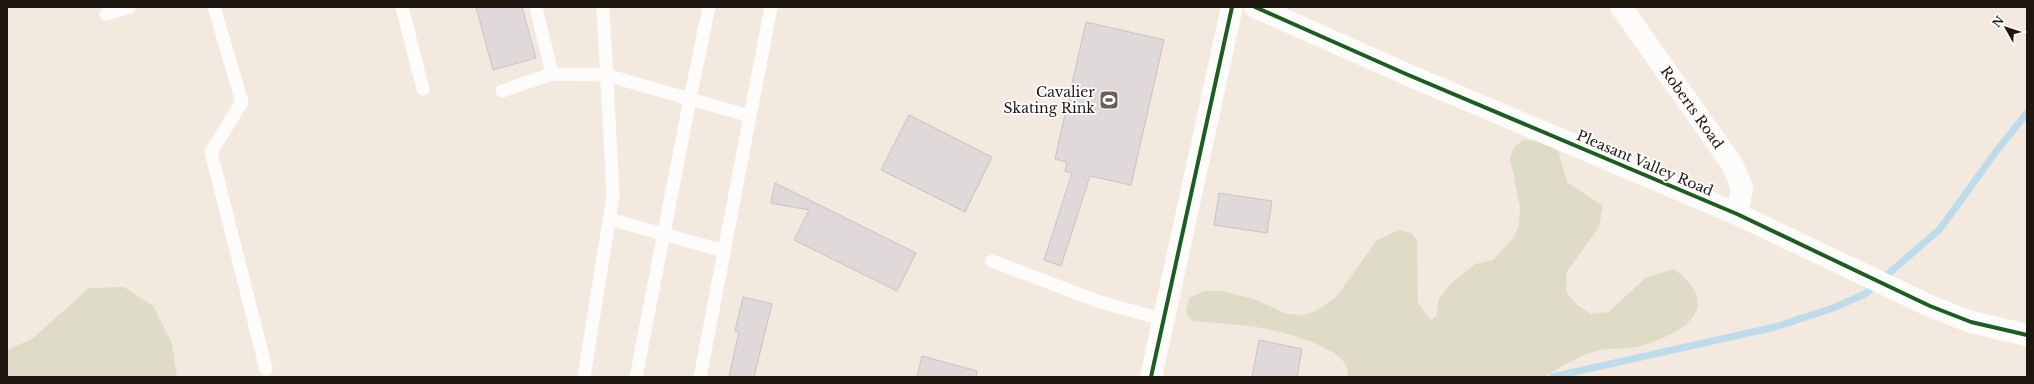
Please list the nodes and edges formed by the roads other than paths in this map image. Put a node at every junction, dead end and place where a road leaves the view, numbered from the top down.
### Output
1 (130, 7) edge
2 (214, 7) edge
3 (402, 7) edge
4 (536, 7) edge
5 (603, 7) edge
6 (709, 7) edge
7 (771, 7) edge
8 (1232, 7) edge
9 (1255, 7) edge
10 (1621, 7) edge
11 (106, 14) dead end
12 (552, 74) junction
13 (606, 75) junction
14 (423, 89) dead end
15 (502, 92) dead end
16 (690, 99) junction
17 (750, 116) junction
18 (1737, 214) junction
19 (609, 219) junction
20 (664, 235) junction
21 (724, 251) junction
22 (992, 261) dead end
23 (1162, 319) junction
24 (2027, 335) edge
25 (266, 368) dead end
26 (584, 377) edge
27 (636, 377) edge
28 (700, 377) edge
29 (1151, 377) edge

1 - 11 lane
2 - 25 lane
3 - 14 lane
4 - 12 lane
5 - 13 lane
6 - 16 lane
7 - 17 lane
8 - 23 street
9 - 18 street, Pleasant Valley Road
10 - 18 street, Roberts Road
12 - 13 lane
12 - 15 lane
13 - 16 lane
13 - 19 lane
16 - 17 lane
16 - 20 lane
17 - 21 lane
18 - 24 street, Pleasant Valley Road
19 - 20 lane
19 - 26 lane
20 - 21 lane
20 - 27 lane
21 - 28 lane
22 - 23 lane
23 - 29 street

